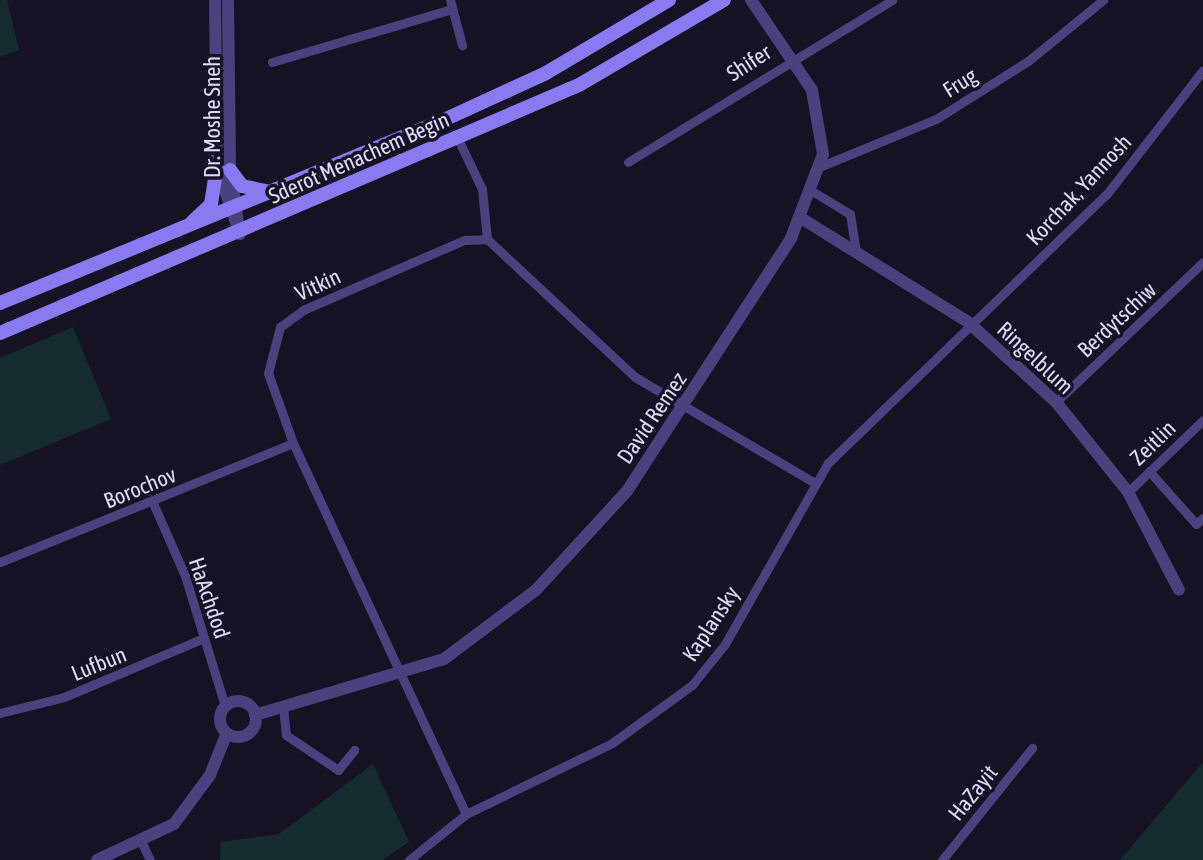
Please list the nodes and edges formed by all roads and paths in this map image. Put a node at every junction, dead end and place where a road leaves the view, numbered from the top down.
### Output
1 (215, 0) edge
2 (228, 0) edge
3 (669, 0) edge
4 (724, 0) edge
5 (751, 0) edge
6 (892, 0) edge
7 (1103, 0) edge
8 (451, 4) edge
9 (462, 45) dead end
10 (790, 58) junction
11 (272, 62) dead end
12 (1203, 70) edge
13 (458, 139) junction
14 (628, 162) dead end
15 (819, 167) junction
16 (224, 168) junction
17 (812, 191) junction
18 (279, 194) junction
19 (233, 212) junction
20 (801, 218) junction
21 (183, 228) junction
22 (240, 234) junction
23 (487, 239) junction
24 (856, 252) junction
25 (1203, 262) edge
26 (0, 303) edge
27 (968, 322) junction
28 (0, 333) edge
29 (1056, 402) junction
30 (685, 405) junction
31 (1203, 420) edge
32 (293, 443) junction
33 (1149, 471) junction
34 (815, 483) junction
35 (1128, 492) junction
36 (153, 503) junction
37 (1203, 518) edge
38 (0, 562) edge
39 (1179, 590) dead end
40 (204, 638) junction
41 (399, 677) junction
42 (225, 706) junction
43 (283, 707) junction
44 (2, 713) edge
45 (255, 715) junction
46 (227, 733) junction
47 (1032, 748) dead end
48 (354, 750) dead end
49 (466, 814) junction
50 (142, 843) junction
51 (97, 860) edge
52 (150, 860) edge
53 (409, 860) edge
54 (942, 860) edge

1 - 16 street, Dr. Moshe Sneh
2 - 16 street, Dr. Moshe Sneh
3 - 18 main road, Sderot Menachem Begin
4 - 13 main road, Sderot Menachem Begin
5 - 10 street, David Remez
6 - 10 street, Shifer
7 - 15 street, Frug
8 - 9 street
8 - 11 street
10 - 14 street, Shifer
10 - 15 street, David Remez
12 - 27 street, Korchak, Yannosh
13 - 22 main road, Sderot Menachem Begin
13 - 23 street
15 - 17 street, David Remez
16 - 18 main road
16 - 19 street, Dr. Moshe Sneh
16 - 21 main road
17 - 20 street, David Remez
17 - 24 street
18 - 19 main road, Sderot Menachem Begin
19 - 21 main road, Sderot Menachem Begin
19 - 22 street, Dr. Moshe Sneh
20 - 24 street, Ringelblum
20 - 30 street, David Remez
21 - 26 main road, Sderot Menachem Begin
22 - 28 main road, Sderot Menachem Begin
23 - 30 street
23 - 32 street, Vitkin
24 - 27 street, Ringelblum
25 - 29 street, Berdytschiw
27 - 29 street, Ringelblum
27 - 34 street, Kaplansky
29 - 35 street, Ringelblum
30 - 34 street
30 - 41 street, David Remez
31 - 33 street, Zeitlin
32 - 36 street, Borochov
32 - 41 street, Vitkin
33 - 35 street, Zeitlin
33 - 37 street
34 - 49 street, Kaplansky
35 - 39 street, Ringelblum
36 - 38 street, Borochov
36 - 40 street, HaAchdod
40 - 42 street, HaAchdod
40 - 44 street, Lufbun
41 - 43 street, David Remez
41 - 49 street, Vitkin
42 - 45 street
42 - 46 street
43 - 45 street, David Remez
43 - 48 street
45 - 46 street, David Remez
46 - 50 street
47 - 54 street, HaZayit
49 - 53 street, Kaplansky
50 - 51 street
50 - 52 street

